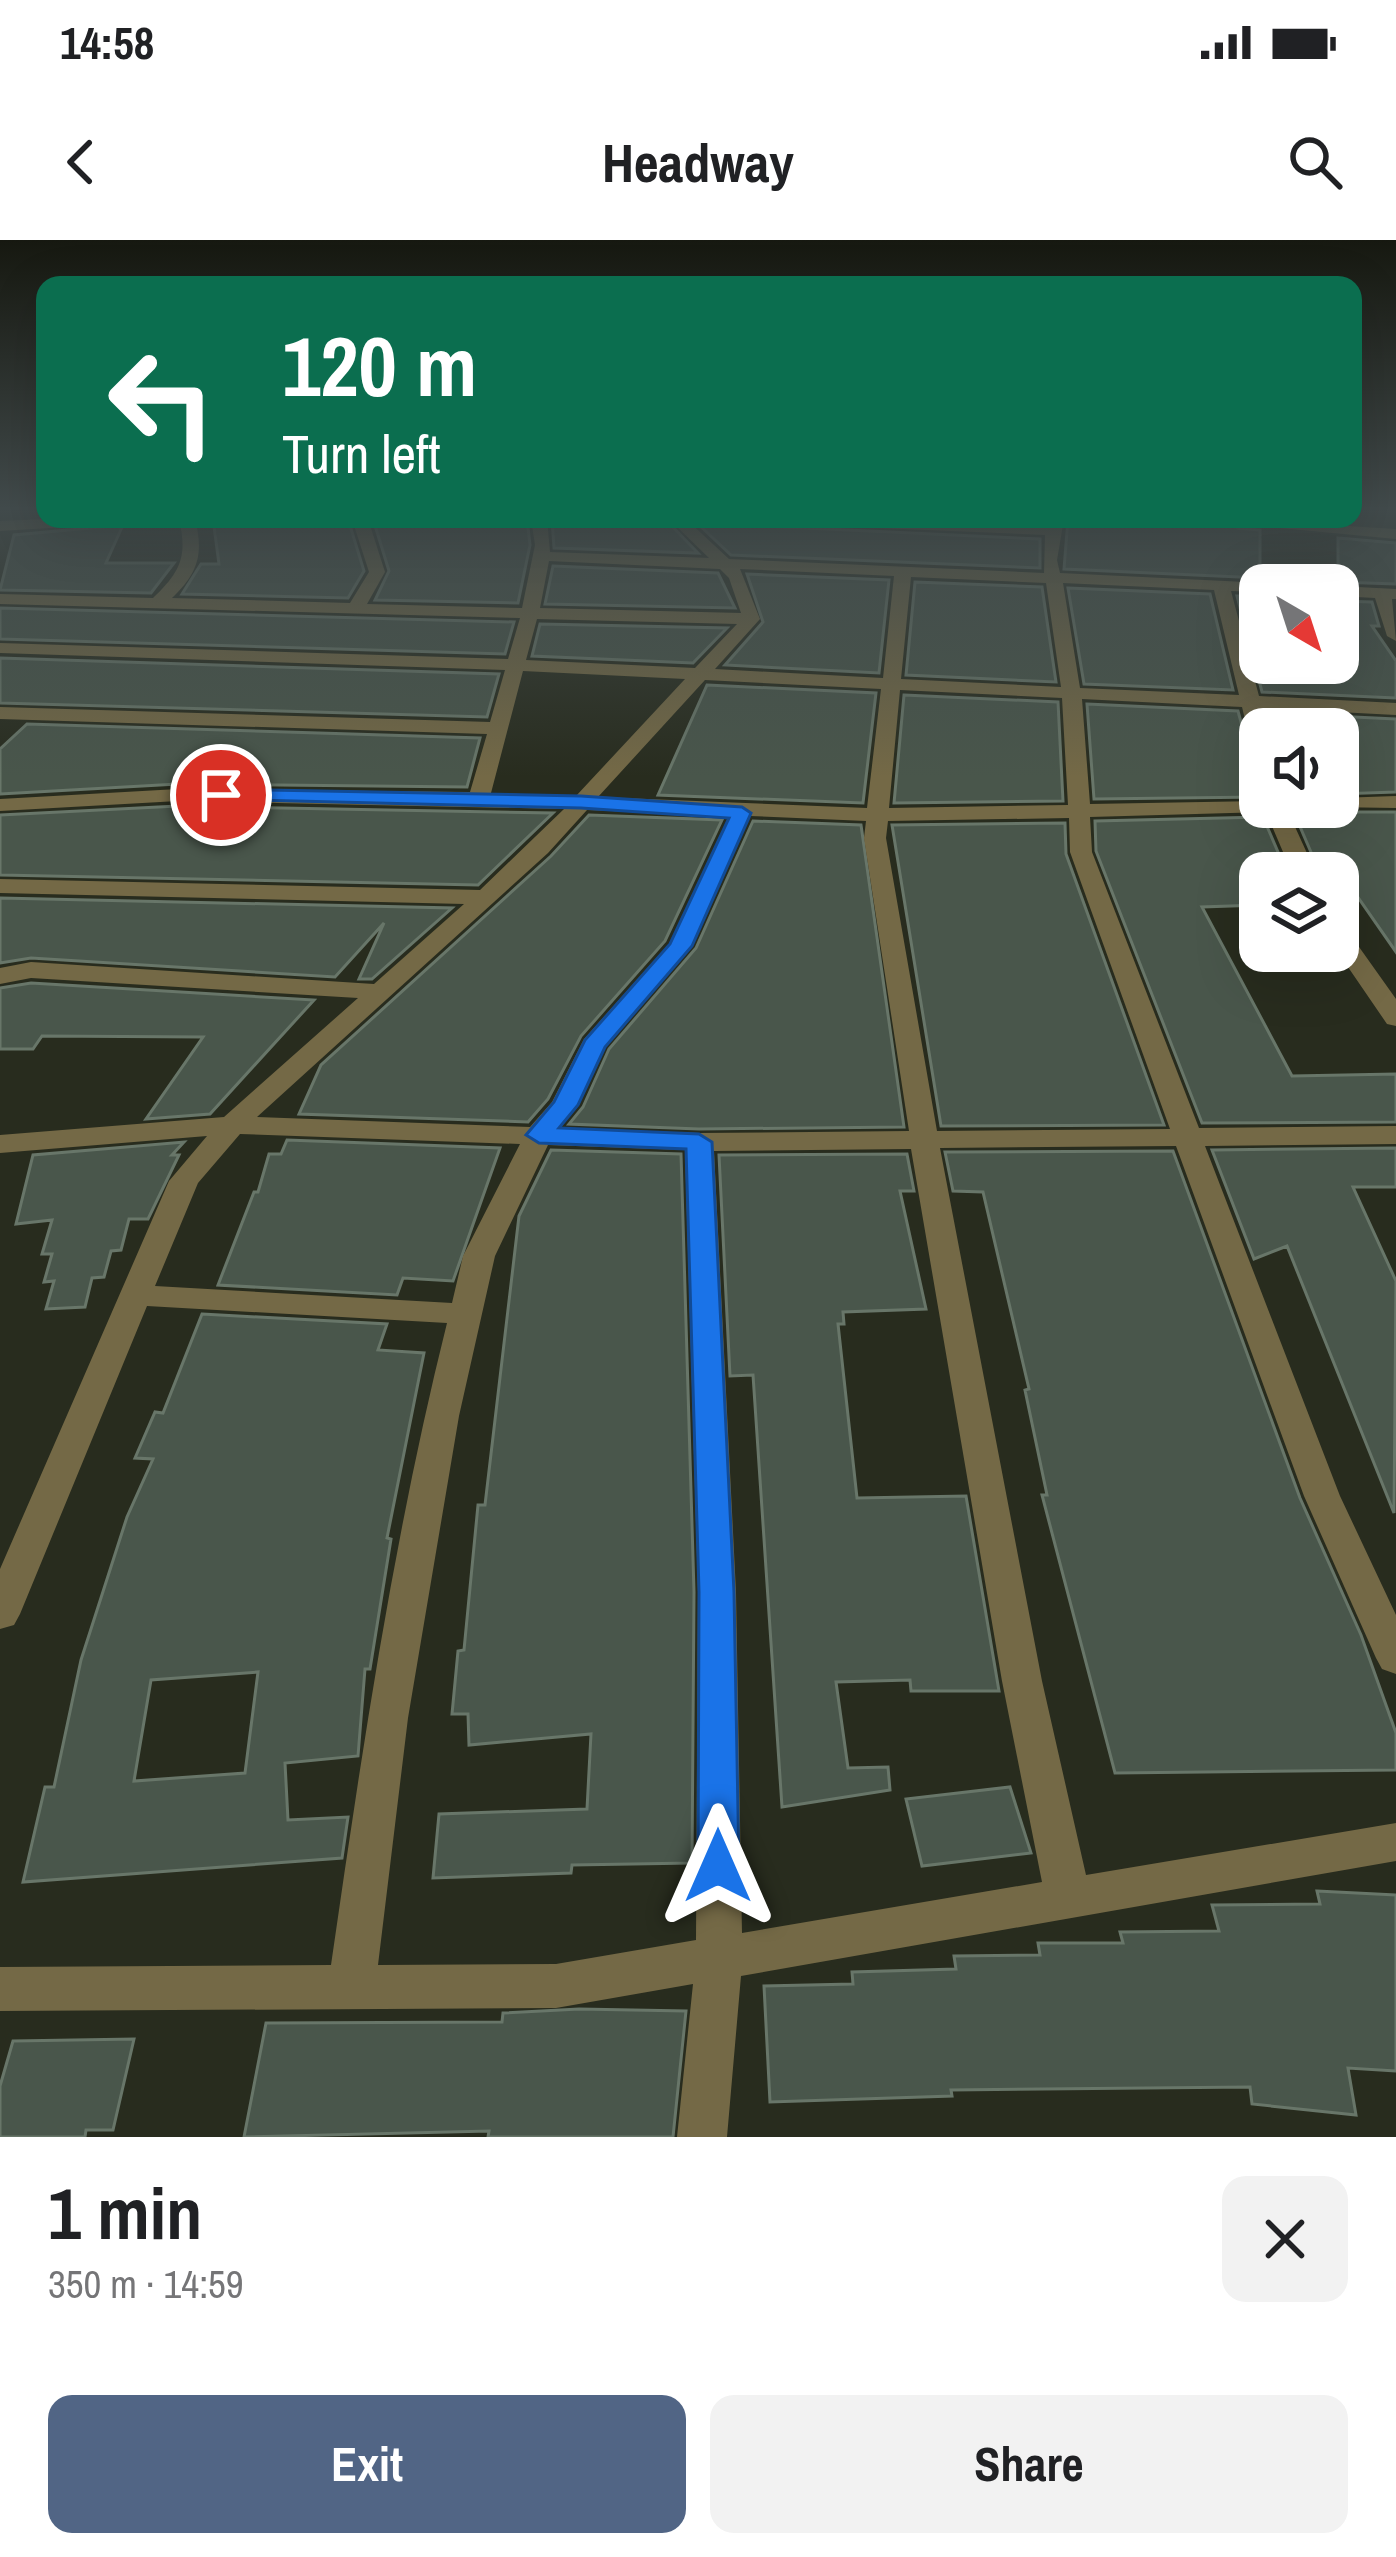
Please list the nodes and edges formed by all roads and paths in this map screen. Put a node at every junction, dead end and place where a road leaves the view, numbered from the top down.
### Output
1 (23, 600) edge
2 (161, 600) edge
3 (361, 600) edge
4 (531, 600) edge
5 (745, 600) edge
6 (901, 600) edge
7 (1056, 600) edge
8 (1224, 600) edge
9 (1390, 600) edge
10 (157, 603) junction
11 (358, 605) junction
12 (528, 613) junction
13 (751, 619) junction
14 (1396, 636) edge
15 (0, 648) edge
16 (514, 665) junction
17 (698, 673) junction
18 (894, 684) junction
19 (1071, 693) junction
20 (1251, 701) junction
21 (1253, 708) edge
22 (1396, 709) edge
23 (0, 713) edge
24 (500, 728) junction
25 (479, 799) junction
26 (581, 802) junction
27 (1396, 802) edge
28 (1359, 803) edge
29 (0, 805) edge
30 (1239, 807) edge
31 (1081, 811) junction
32 (742, 813) junction
33 (878, 815) junction
34 (0, 886) edge
35 (482, 897) junction
36 (1359, 964) edge
37 (0, 976) edge
38 (380, 992) junction
39 (1396, 1018) edge
40 (232, 1125) junction
41 (539, 1135) junction
42 (1396, 1135) edge
43 (1189, 1137) junction
44 (925, 1138) junction
45 (699, 1142) junction
46 (0, 1144) edge
47 (135, 1295) junction
48 (465, 1314) junction
49 (3, 1590) edge
50 (1396, 1658) edge
51 (1396, 1842) edge
52 (1068, 1896) junction
53 (718, 1957) junction
54 (352, 1987) junction
55 (0, 1989) edge
56 (702, 2137) edge

1 - 10 street
2 - 10 street
3 - 11 street
4 - 12 street
5 - 13 street
6 - 18 street
7 - 19 street
8 - 20 street
9 - 14 street
10 - 11 street
11 - 12 street
12 - 13 street
12 - 16 street
13 - 17 street
15 - 16 street
16 - 17 street
16 - 24 street
17 - 18 street
17 - 26 street
18 - 19 street
18 - 33 street
19 - 20 street
19 - 31 street
20 - 21 street
20 - 22 street
23 - 24 street
24 - 25 street
25 - 26 street
25 - 29 street
26 - 32 street
26 - 35 street
27 - 28 street
30 - 31 street
31 - 33 street
31 - 43 street
32 - 33 street
32 - 41 street
33 - 44 street
34 - 35 street
35 - 38 street
36 - 39 street
37 - 38 street
38 - 40 street
40 - 41 street
40 - 46 street
40 - 47 street
41 - 45 street
41 - 48 street
42 - 43 street
43 - 44 street
43 - 50 street
44 - 45 street
44 - 52 street
45 - 53 street
47 - 48 street
47 - 49 street
48 - 54 street
51 - 52 street
52 - 53 street
53 - 54 street
53 - 56 street
54 - 55 street

